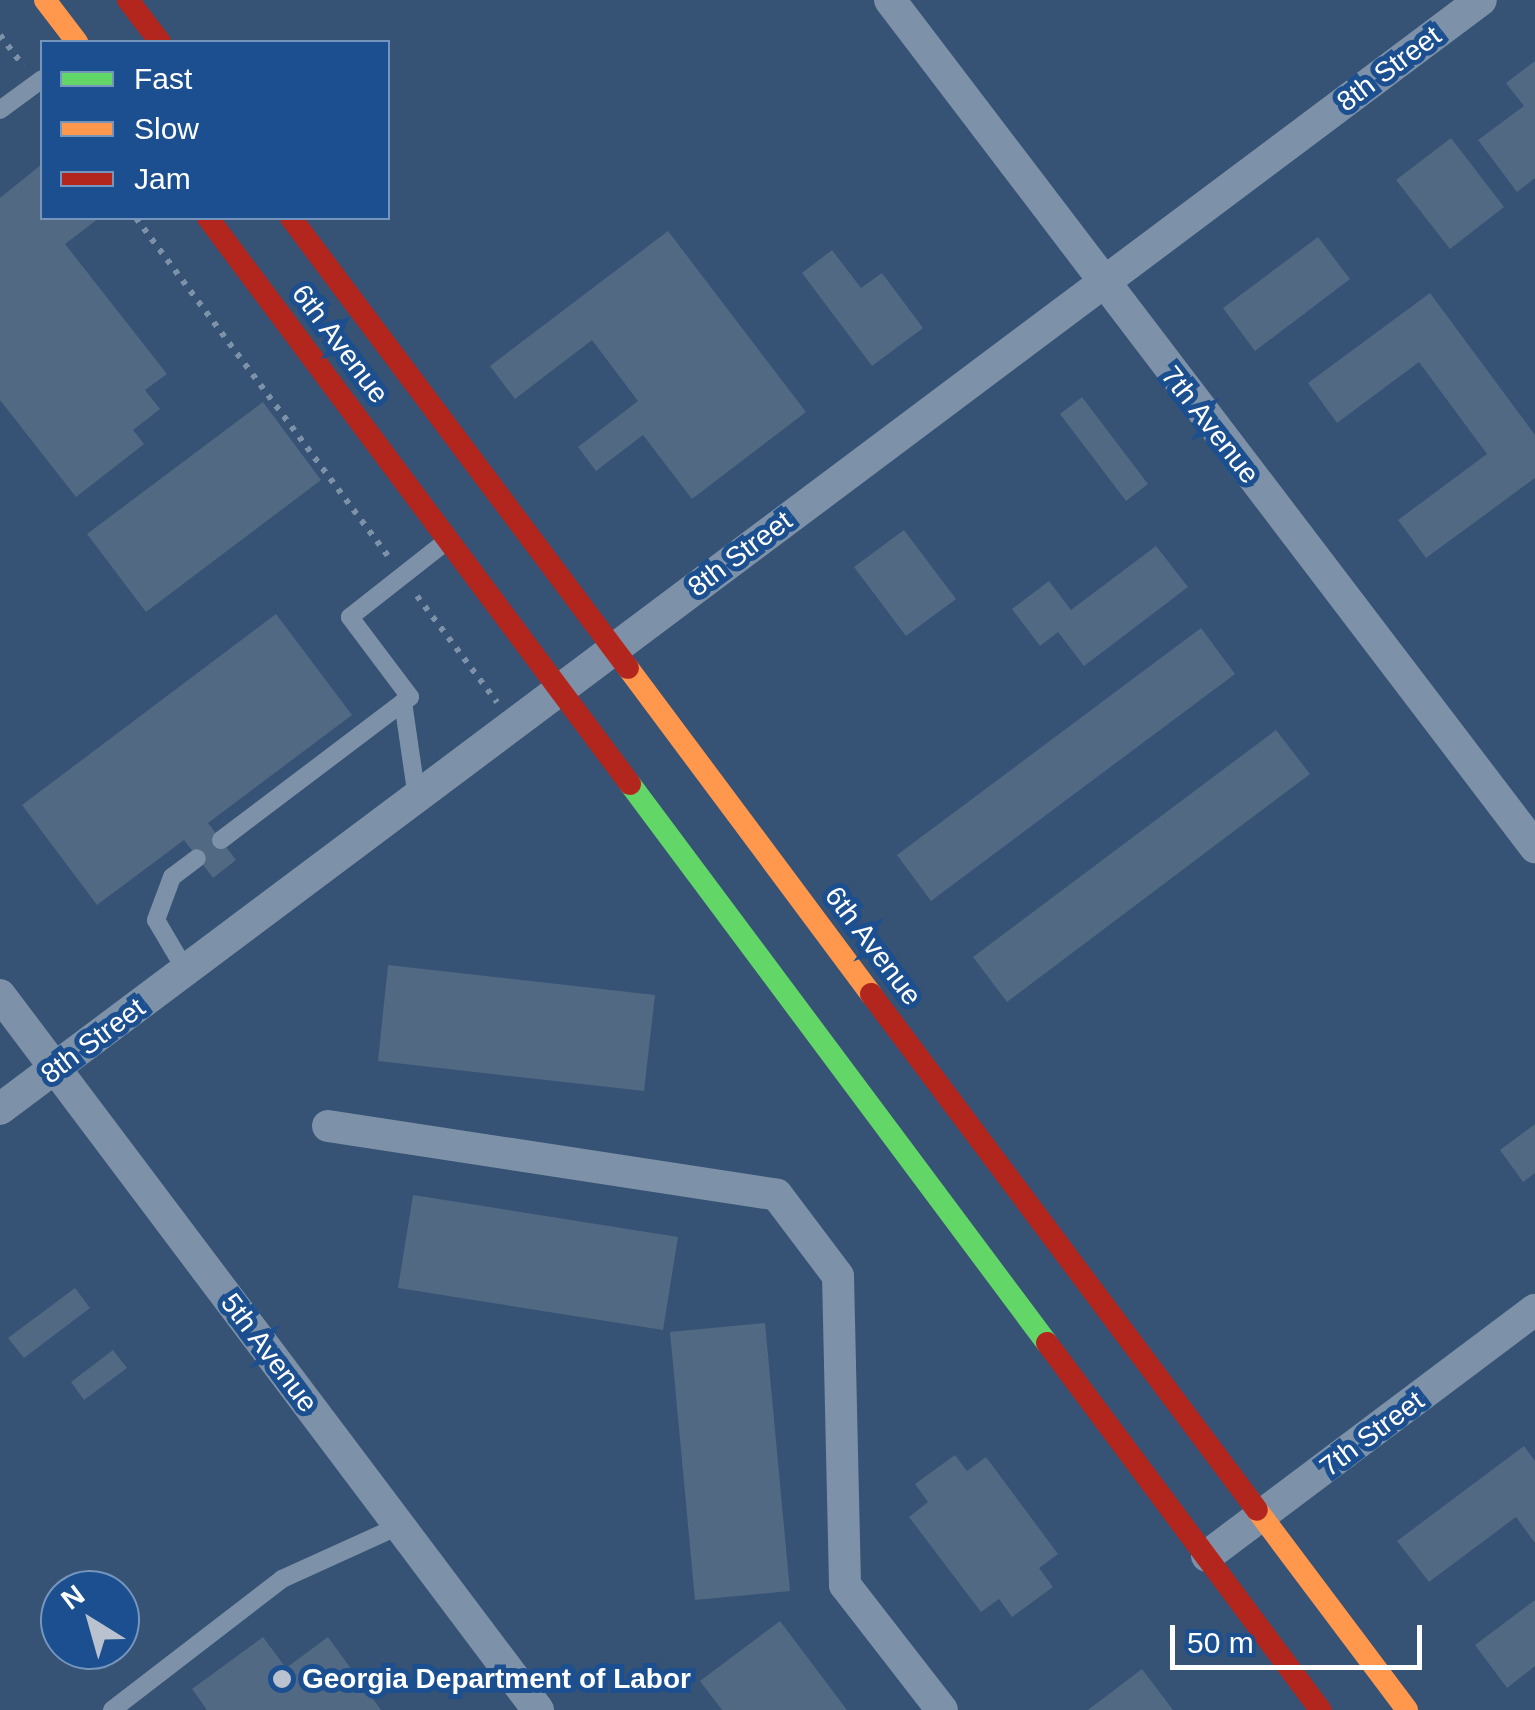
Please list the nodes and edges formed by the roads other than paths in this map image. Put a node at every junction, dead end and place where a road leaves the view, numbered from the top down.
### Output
1 (45, 0) edge
2 (128, 0) edge
3 (890, 0) edge
4 (1481, 0) edge
5 (75, 40) edge
6 (158, 40) edge
7 (40, 80) edge
8 (3, 103) edge
9 (210, 220) edge
10 (292, 220) edge
11 (1102, 284) junction
12 (449, 539) junction
13 (616, 652) junction
14 (562, 692) junction
15 (403, 702) junction
16 (417, 798) junction
17 (221, 840) dead end
18 (1535, 847) edge
19 (197, 858) dead end
20 (186, 971) junction
21 (0, 996) edge
22 (54, 1069) junction
23 (0, 1109) edge
24 (328, 1126) dead end
25 (1535, 1310) edge
26 (1262, 1515) junction
27 (400, 1526) junction
28 (1207, 1556) junction
29 (1312, 1707) edge
30 (112, 1710) edge
31 (538, 1710) edge
32 (942, 1710) edge
33 (1407, 1710) edge

1 - 5 main road
2 - 6 main road
3 - 11 street, 7th Avenue
4 - 11 street, 8th Street
7 - 8 lane
9 - 12 main road, 6th Avenue
10 - 13 main road, 6th Avenue
11 - 13 street, 8th Street
11 - 18 street, 7th Avenue
12 - 14 main road, 6th Avenue
12 - 15 lane
13 - 14 street, 8th Street
13 - 26 main road, 6th Avenue
14 - 16 street, 8th Street
14 - 28 main road, 6th Avenue
15 - 16 lane
15 - 17 lane
16 - 20 street, 8th Street
19 - 20 lane
20 - 22 street, 8th Street
21 - 22 street, 5th Avenue
22 - 23 street, 8th Street
22 - 27 street, 5th Avenue
24 - 32 street
25 - 26 street, 7th Street
26 - 28 street, 7th Street
26 - 33 main road, 6th Avenue
27 - 30 lane
27 - 31 street, 5th Avenue
28 - 29 main road, 6th Avenue

